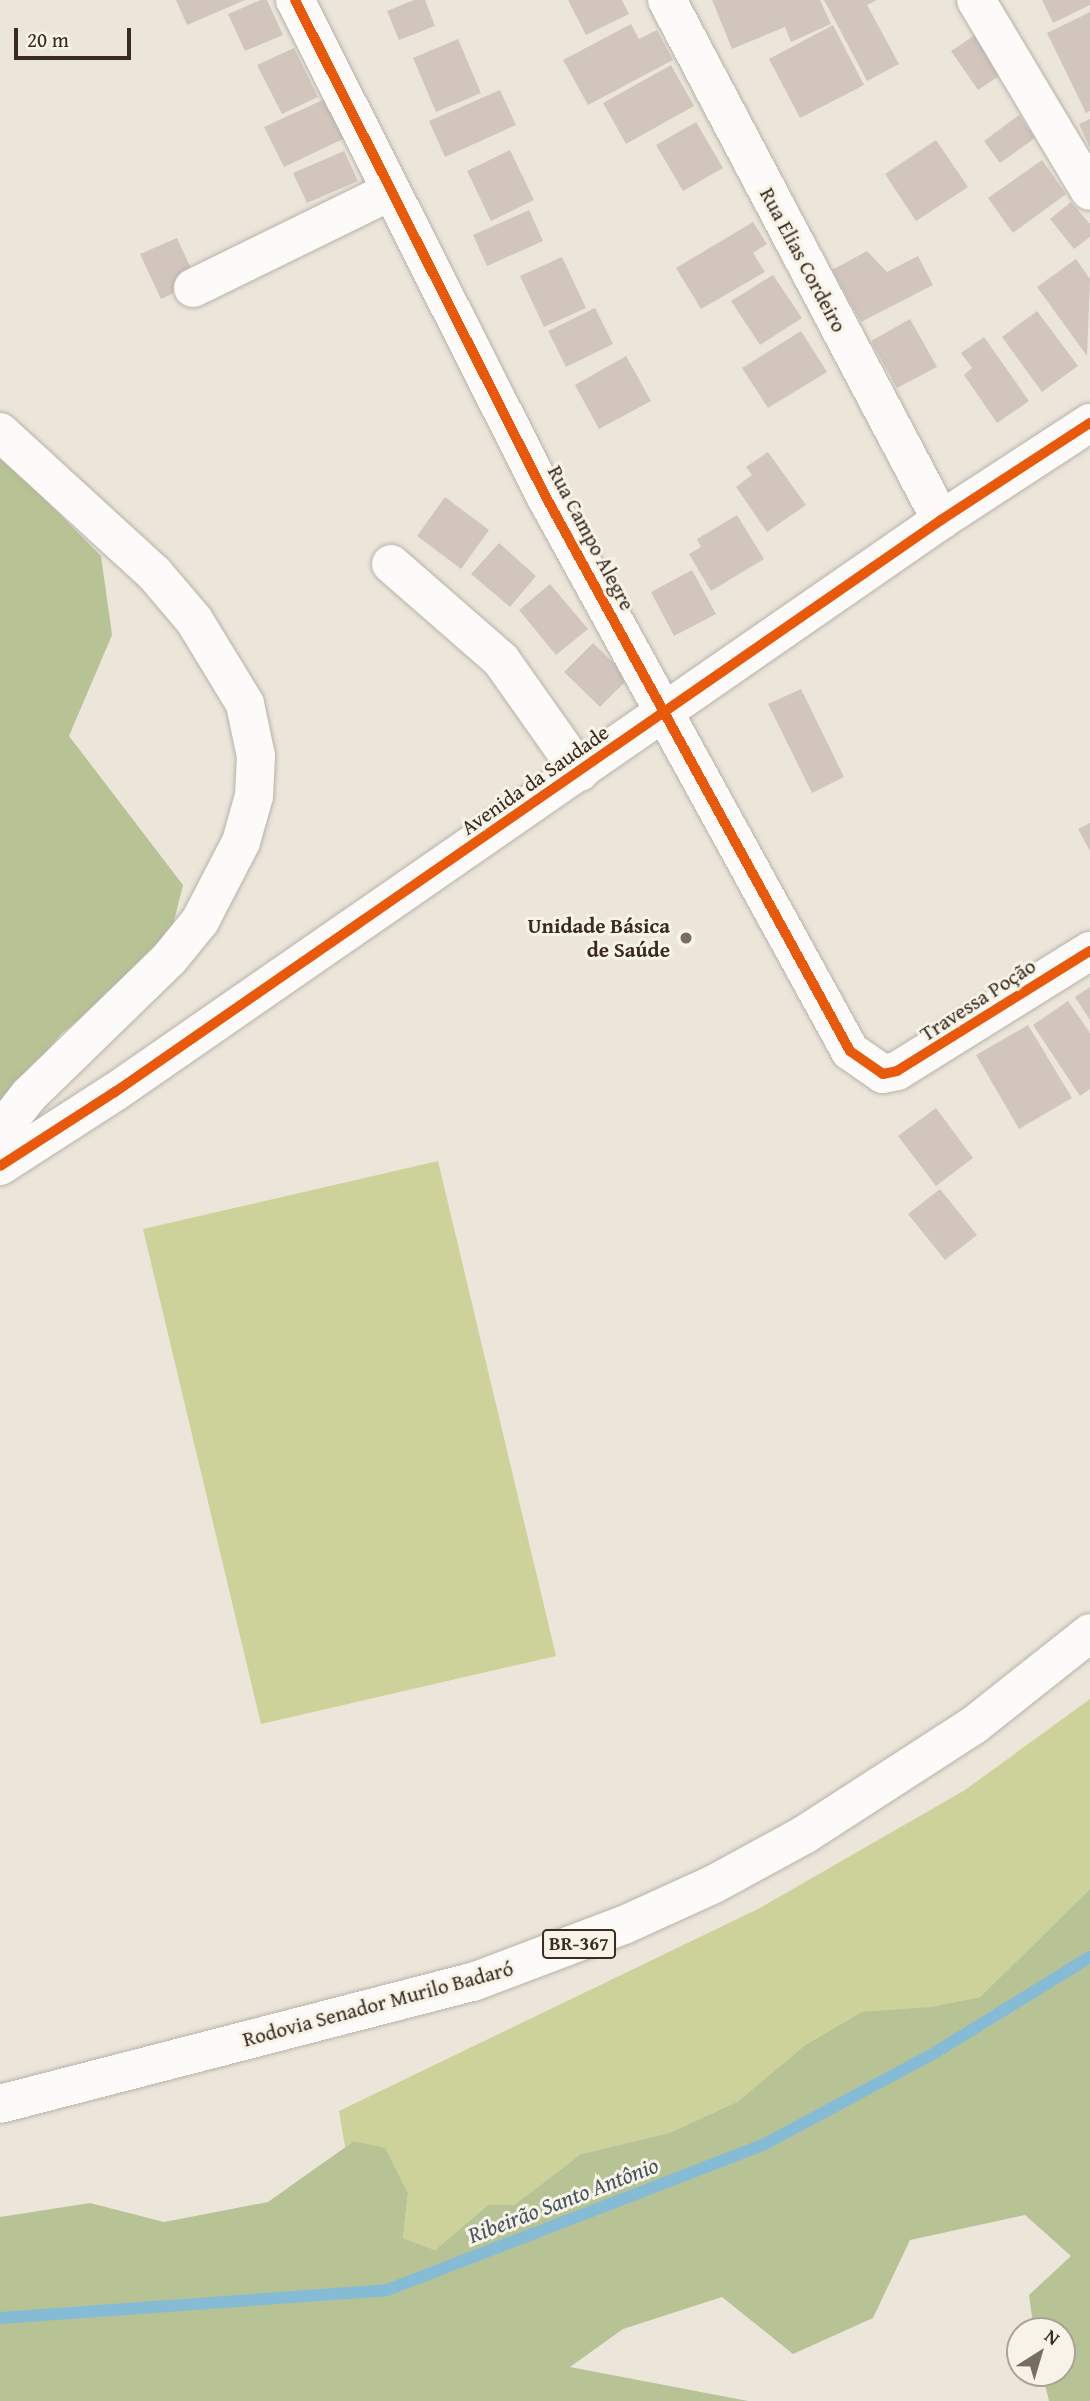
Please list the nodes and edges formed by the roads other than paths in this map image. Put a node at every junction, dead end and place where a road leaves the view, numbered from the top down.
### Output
1 (295, 0) edge
2 (667, 0) edge
3 (975, 0) edge
4 (391, 191) junction
5 (1090, 191) edge
6 (193, 288) dead end
7 (1090, 423) edge
8 (0, 432) edge
9 (941, 520) junction
10 (391, 564) dead end
11 (664, 714) junction
12 (580, 772) junction
13 (1090, 951) edge
14 (883, 1074) joint
15 (0, 1132) edge
16 (0, 1166) edge
17 (1090, 1633) edge
18 (0, 2104) edge

1 - 4 street, Rua Campo Alegre
2 - 9 street, Rua Elias Cordeiro
3 - 5 street
4 - 6 street
4 - 11 street, Rua Campo Alegre
7 - 9 street, Avenida da Saudade
8 - 15 street
9 - 11 street, Avenida da Saudade
10 - 12 street
11 - 12 street, Avenida da Saudade
11 - 14 street, Rua Campo Alegre
12 - 16 street, Avenida da Saudade
13 - 14 street, Travessa Poção
17 - 18 street, Rodovia Senador Murilo Badaró / BR-367

